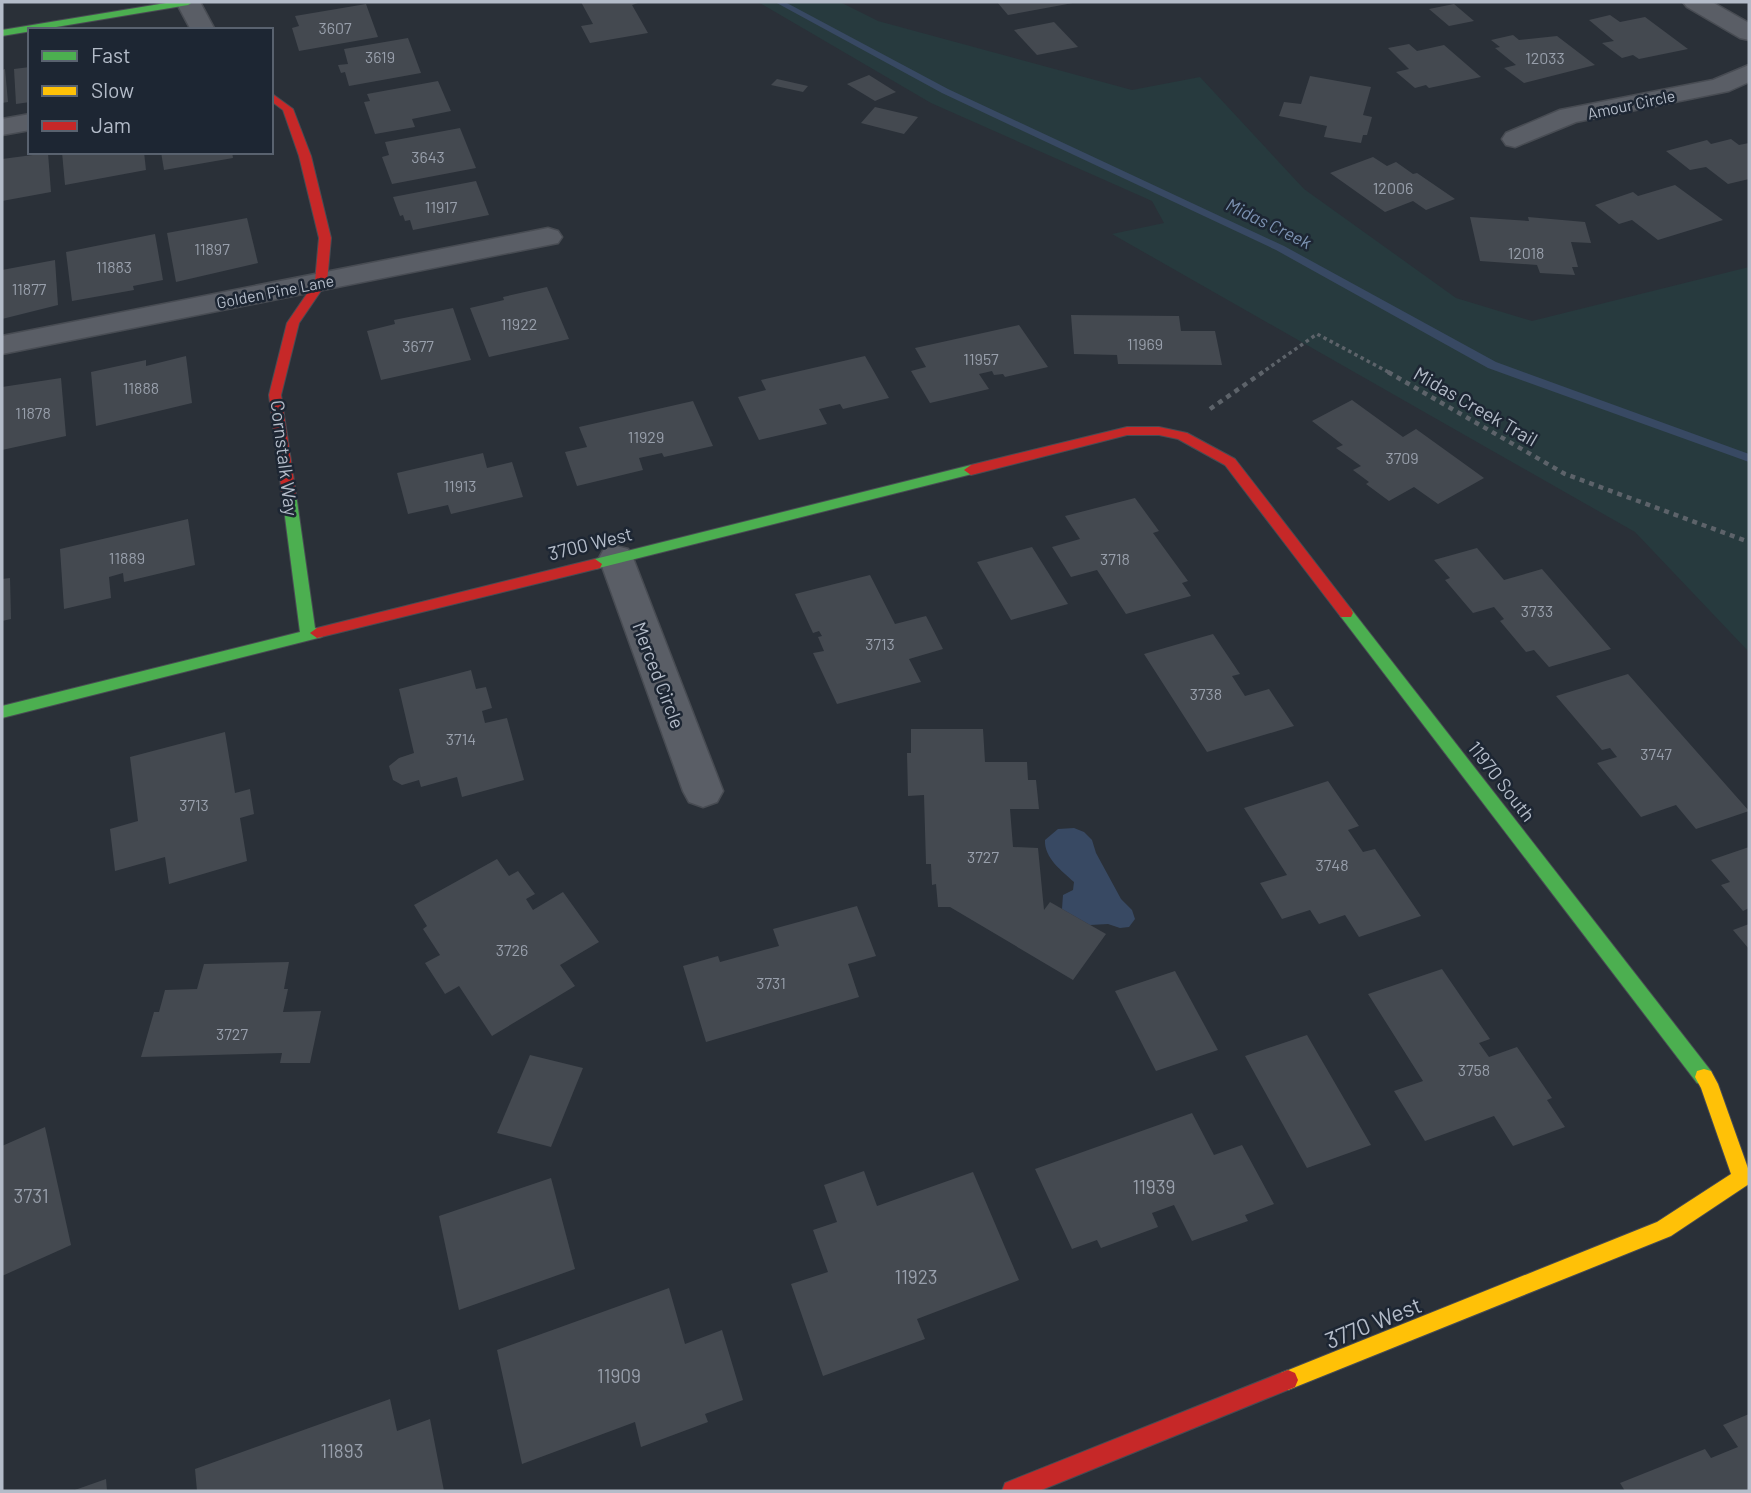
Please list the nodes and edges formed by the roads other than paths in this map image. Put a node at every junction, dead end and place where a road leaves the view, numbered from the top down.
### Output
1 (188, 2) edge
2 (1696, 2) edge
3 (32, 28) edge
4 (202, 28) edge
5 (28, 29) edge
6 (2, 33) edge
7 (1749, 33) edge
8 (1749, 73) edge
9 (273, 98) edge
10 (28, 122) edge
11 (2, 127) edge
12 (1514, 139) dead end
13 (548, 237) dead end
14 (321, 282) junction
15 (2, 345) edge
16 (1190, 438) joint
17 (616, 558) junction
18 (309, 634) junction
19 (2, 712) edge
20 (703, 791) dead end
21 (1742, 1178) joint
22 (1013, 1491) edge

1 - 3 street
1 - 4 street
2 - 7 street
5 - 6 street
8 - 12 street, Amour Circle
9 - 14 street, Cornstalk Way
10 - 11 street
13 - 14 street, Golden Pine Lane
14 - 15 street, Golden Pine Lane
14 - 18 street, Cornstalk Way
16 - 17 street, 3700 West
16 - 21 street, 11970 South
17 - 18 street, 3700 West
17 - 20 street, Merced Circle
18 - 19 street, 3700 West
21 - 22 street, 3770 West

